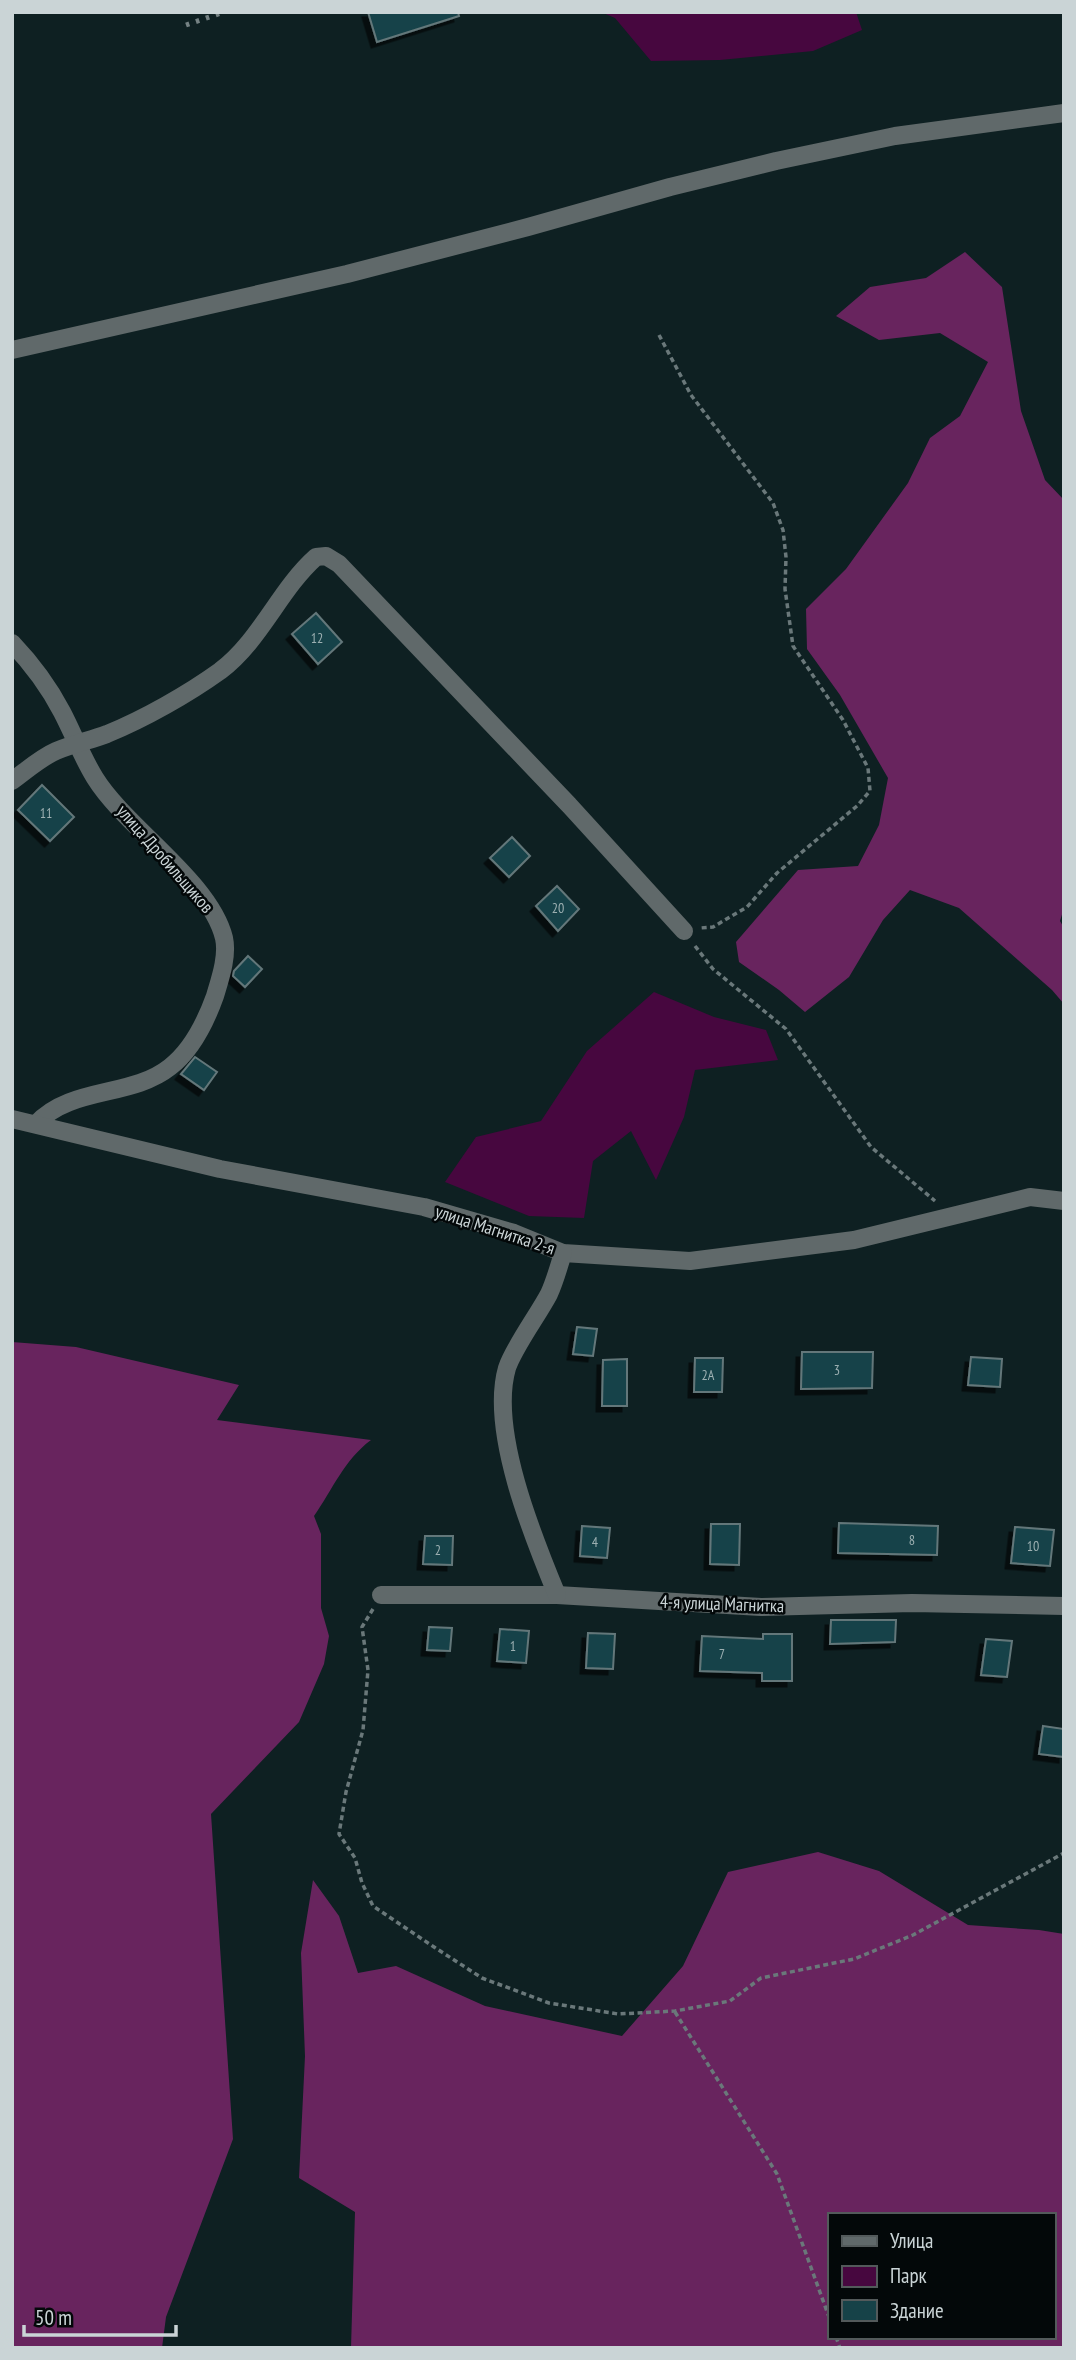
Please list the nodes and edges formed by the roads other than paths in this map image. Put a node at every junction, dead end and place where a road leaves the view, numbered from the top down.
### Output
1 (1064, 113) edge
2 (12, 350) edge
3 (12, 643) edge
4 (78, 743) junction
5 (12, 781) edge
6 (684, 931) road end
7 (12, 1119) edge
8 (36, 1124) junction
9 (1064, 1201) edge
10 (563, 1253) junction
11 (381, 1595) road end
12 (557, 1595) junction
13 (1064, 1606) edge

1 - 2 street
3 - 4 street, улица Дробильщиков
4 - 5 street
4 - 6 street
4 - 8 street, улица Дробильщиков
7 - 8 street, улица Магнитка 2-я
8 - 10 street, улица Магнитка 2-я
9 - 10 street, улица Магнитка 2-я
10 - 12 street
11 - 12 street, 4-я улица Магнитка
12 - 13 street, 4-я улица Магнитка

